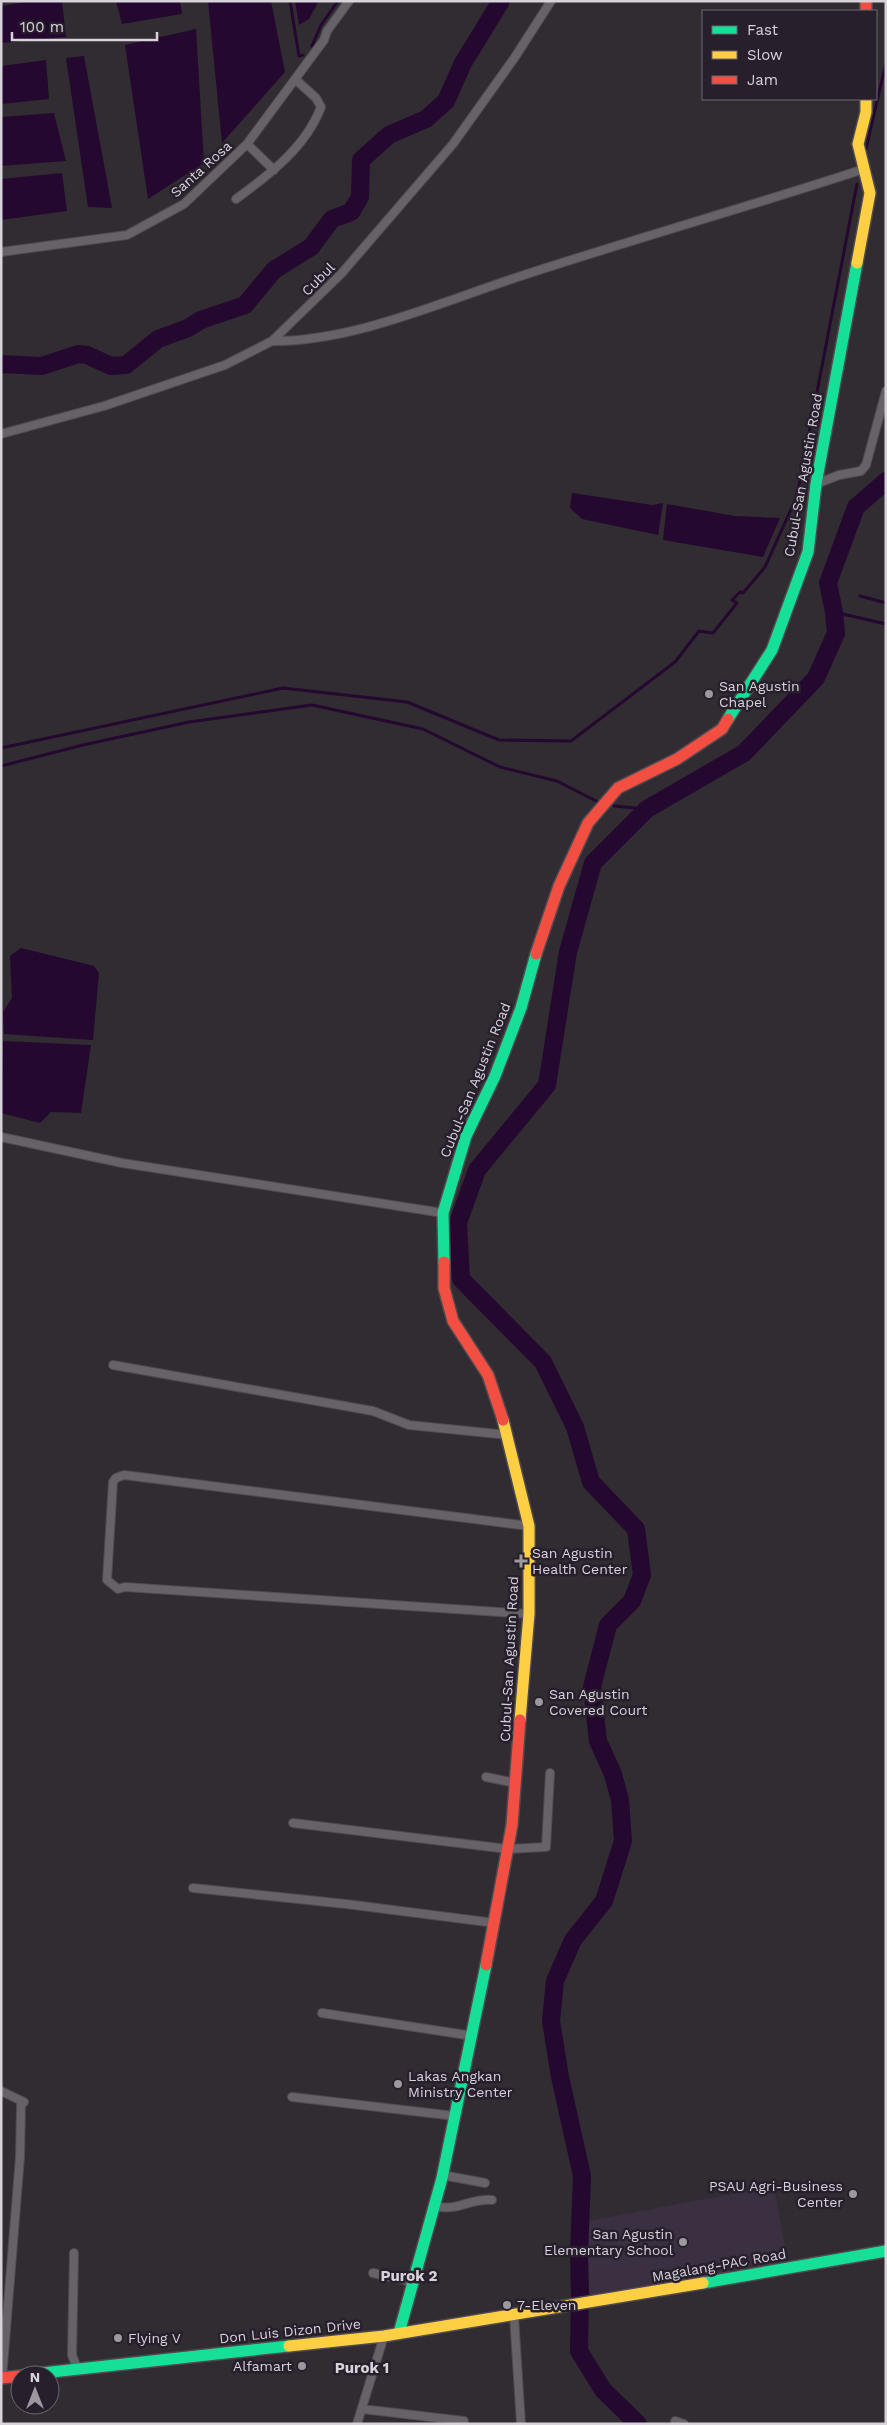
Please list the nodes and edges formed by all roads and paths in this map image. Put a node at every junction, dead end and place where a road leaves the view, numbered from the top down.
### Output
1 (349, 1) edge
2 (551, 1) edge
3 (295, 79) junction
4 (866, 100) edge
5 (247, 144) junction
6 (864, 169) junction
7 (274, 170) junction
8 (236, 199) dead end
9 (1, 252) edge
10 (272, 341) junction
11 (886, 391) edge
12 (1, 434) edge
13 (816, 484) junction
14 (1, 1137) edge
15 (444, 1213) junction
16 (112, 1365) dead end
17 (508, 1436) junction
18 (529, 1526) junction
19 (529, 1614) junction
20 (550, 1773) dead end
21 (486, 1778) dead end
22 (516, 1783) junction
23 (293, 1823) dead end
24 (508, 1848) junction
25 (193, 1888) dead end
26 (495, 1923) junction
27 (322, 2013) dead end
28 (472, 2036) junction
29 (1, 2091) edge
30 (292, 2097) dead end
31 (455, 2116) junction
32 (442, 2175) junction
33 (485, 2183) dead end
34 (492, 2200) dead end
35 (433, 2206) junction
36 (886, 2251) edge
37 (74, 2253) dead end
38 (373, 2273) dead end
39 (413, 2282) junction
40 (557, 2308) joint
41 (514, 2316) junction
42 (399, 2333) junction
43 (384, 2336) junction
44 (77, 2368) junction
45 (60, 2370) edge
46 (2, 2378) edge
47 (362, 2409) junction
48 (464, 2421) dead end
49 (674, 2421) dead end
50 (357, 2424) edge
51 (521, 2424) edge
52 (684, 2424) edge

1 - 3 street, Santa Rosa
2 - 10 street, Cubul
3 - 5 street, Santa Rosa
3 - 7 street
4 - 6 street, Cubul-San Agustin Road
5 - 7 street
5 - 9 street, Santa Rosa
6 - 10 street
6 - 13 street, Cubul-San Agustin Road
7 - 8 street
10 - 12 street, Cubul
11 - 13 street
13 - 15 street, Cubul-San Agustin Road
14 - 15 street
15 - 17 street, Cubul-San Agustin Road
16 - 17 street
17 - 18 street, Cubul-San Agustin Road
18 - 19 street, Cubul-San Agustin Road
18 - 19 street
19 - 22 street, Cubul-San Agustin Road
20 - 24 street
21 - 22 street
22 - 24 street, Cubul-San Agustin Road
23 - 24 street
24 - 26 street, Cubul-San Agustin Road
25 - 26 street
26 - 28 street, Cubul-San Agustin Road
27 - 28 street
28 - 31 street, Cubul-San Agustin Road
29 - 46 street
30 - 31 street
31 - 32 street, Cubul-San Agustin Road
32 - 33 street
32 - 35 street, Cubul-San Agustin Road
34 - 35 street
35 - 39 street, Cubul-San Agustin Road
36 - 40 street, Magalang-PAC Road
37 - 44 street
38 - 39 street
39 - 42 street, Cubul-San Agustin Road
40 - 41 street, Don Luis Dizon Drive
41 - 42 street, Don Luis Dizon Drive
41 - 51 street
42 - 43 street, Don Luis Dizon Drive
43 - 44 street, Don Luis Dizon Drive
43 - 47 street
44 - 45 street, Don Luis Dizon Drive
47 - 48 street
47 - 50 street
49 - 52 street

